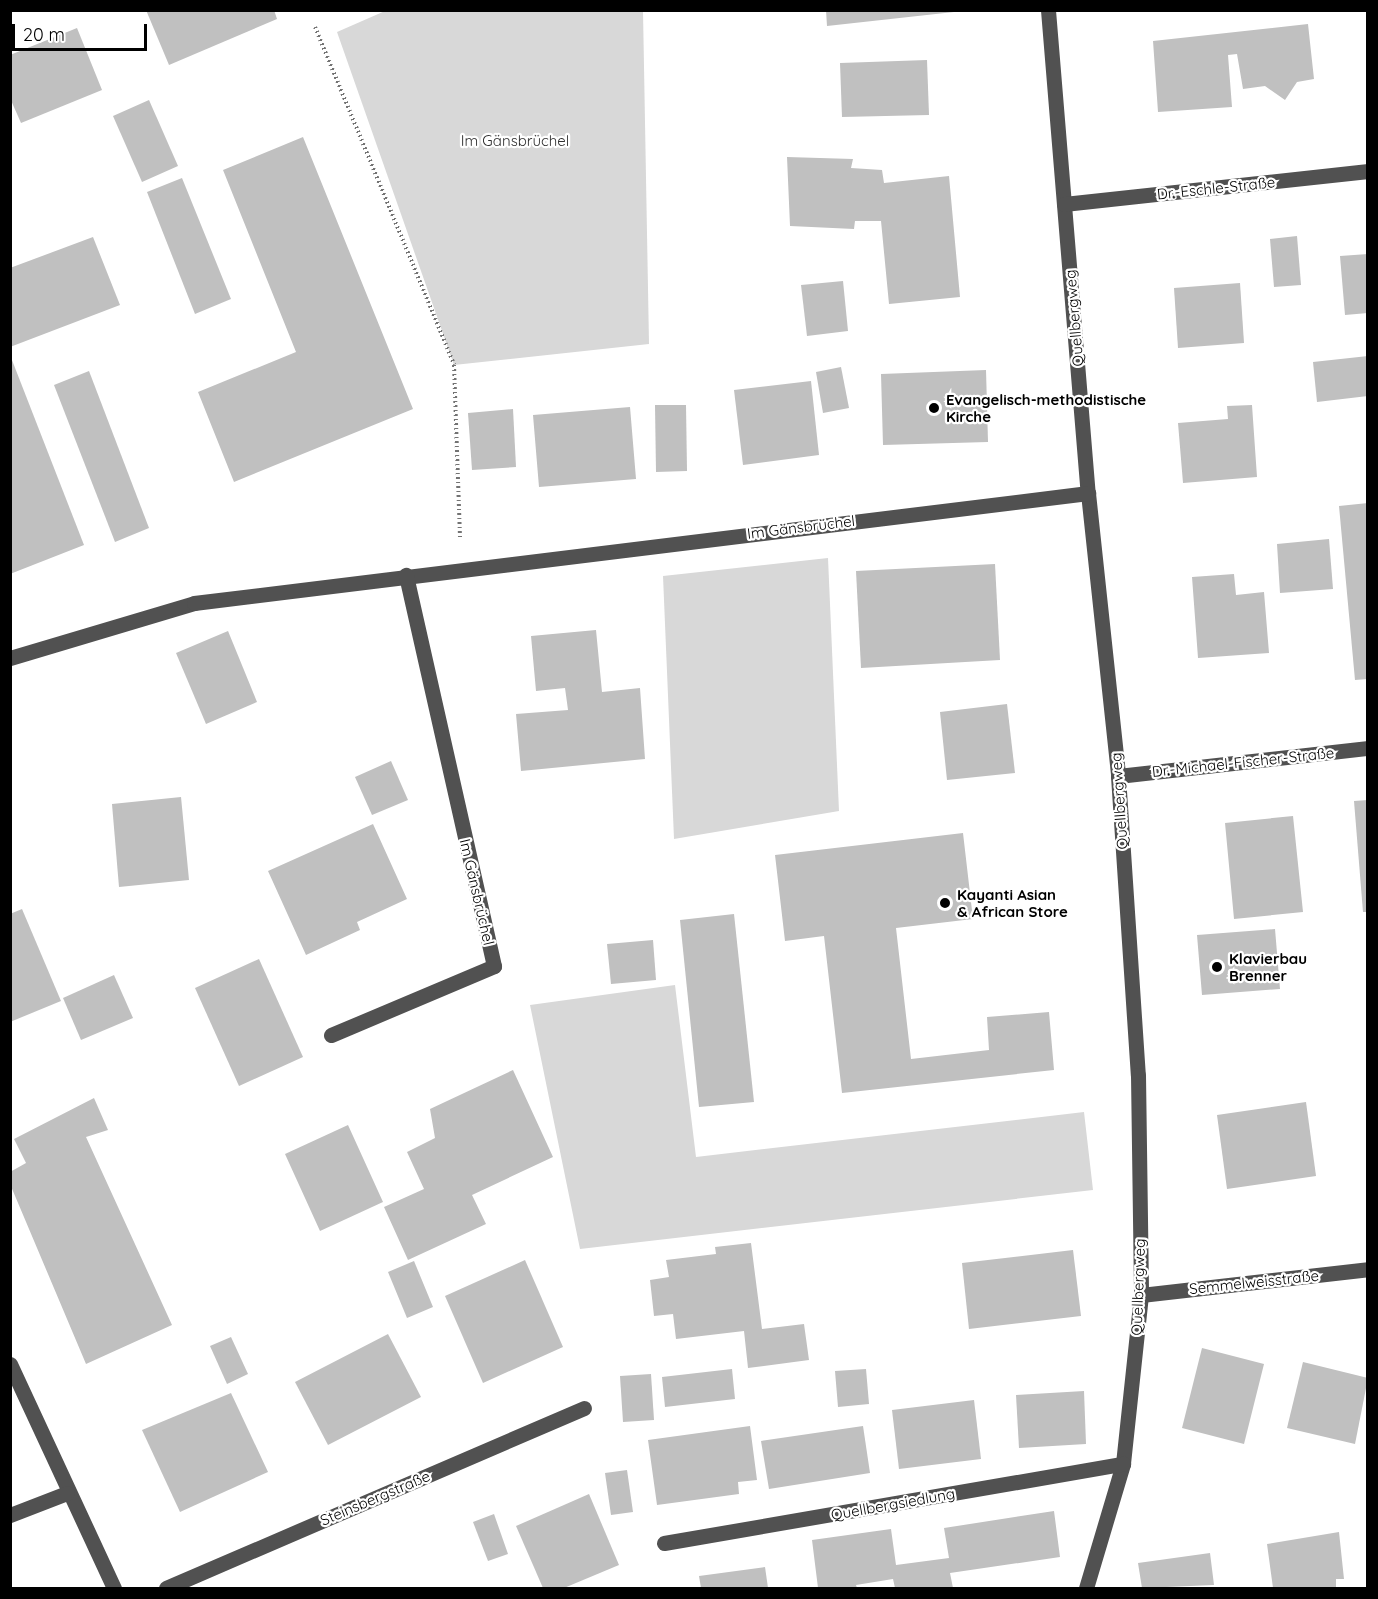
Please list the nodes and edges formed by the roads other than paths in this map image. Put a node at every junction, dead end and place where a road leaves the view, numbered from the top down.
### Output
1 (1048, 10) edge
2 (1368, 171) edge
3 (1064, 204) junction
4 (1088, 493) junction
5 (406, 576) junction
6 (10, 658) edge
7 (1368, 748) edge
8 (1118, 776) junction
9 (331, 1035) dead end
10 (1368, 1269) edge
11 (1141, 1295) junction
12 (10, 1364) edge
13 (584, 1408) dead end
14 (1123, 1464) junction
15 (67, 1493) junction
16 (10, 1515) edge
17 (664, 1543) dead end
18 (114, 1588) edge
19 (166, 1588) edge
20 (1086, 1588) edge

1 - 3 street, Quellbergweg
2 - 3 street, Dr.-Eschle-Straße
3 - 4 street, Quellbergweg
4 - 5 street, Im Gänsbrüchel
4 - 8 street, Quellbergweg
5 - 6 street, Im Gänsbrüchel
5 - 9 street, Im Gänsbrüchel
7 - 8 street, Dr.-Michael-Fischer-Straße
8 - 11 street, Quellbergweg
10 - 11 street, Semmelweisstraße
11 - 14 street, Quellbergweg
12 - 15 street
13 - 19 street, Steinsbergstraße
14 - 17 street, Quellbergsiedlung
14 - 20 street, Quellbergweg
15 - 16 street
15 - 18 street

